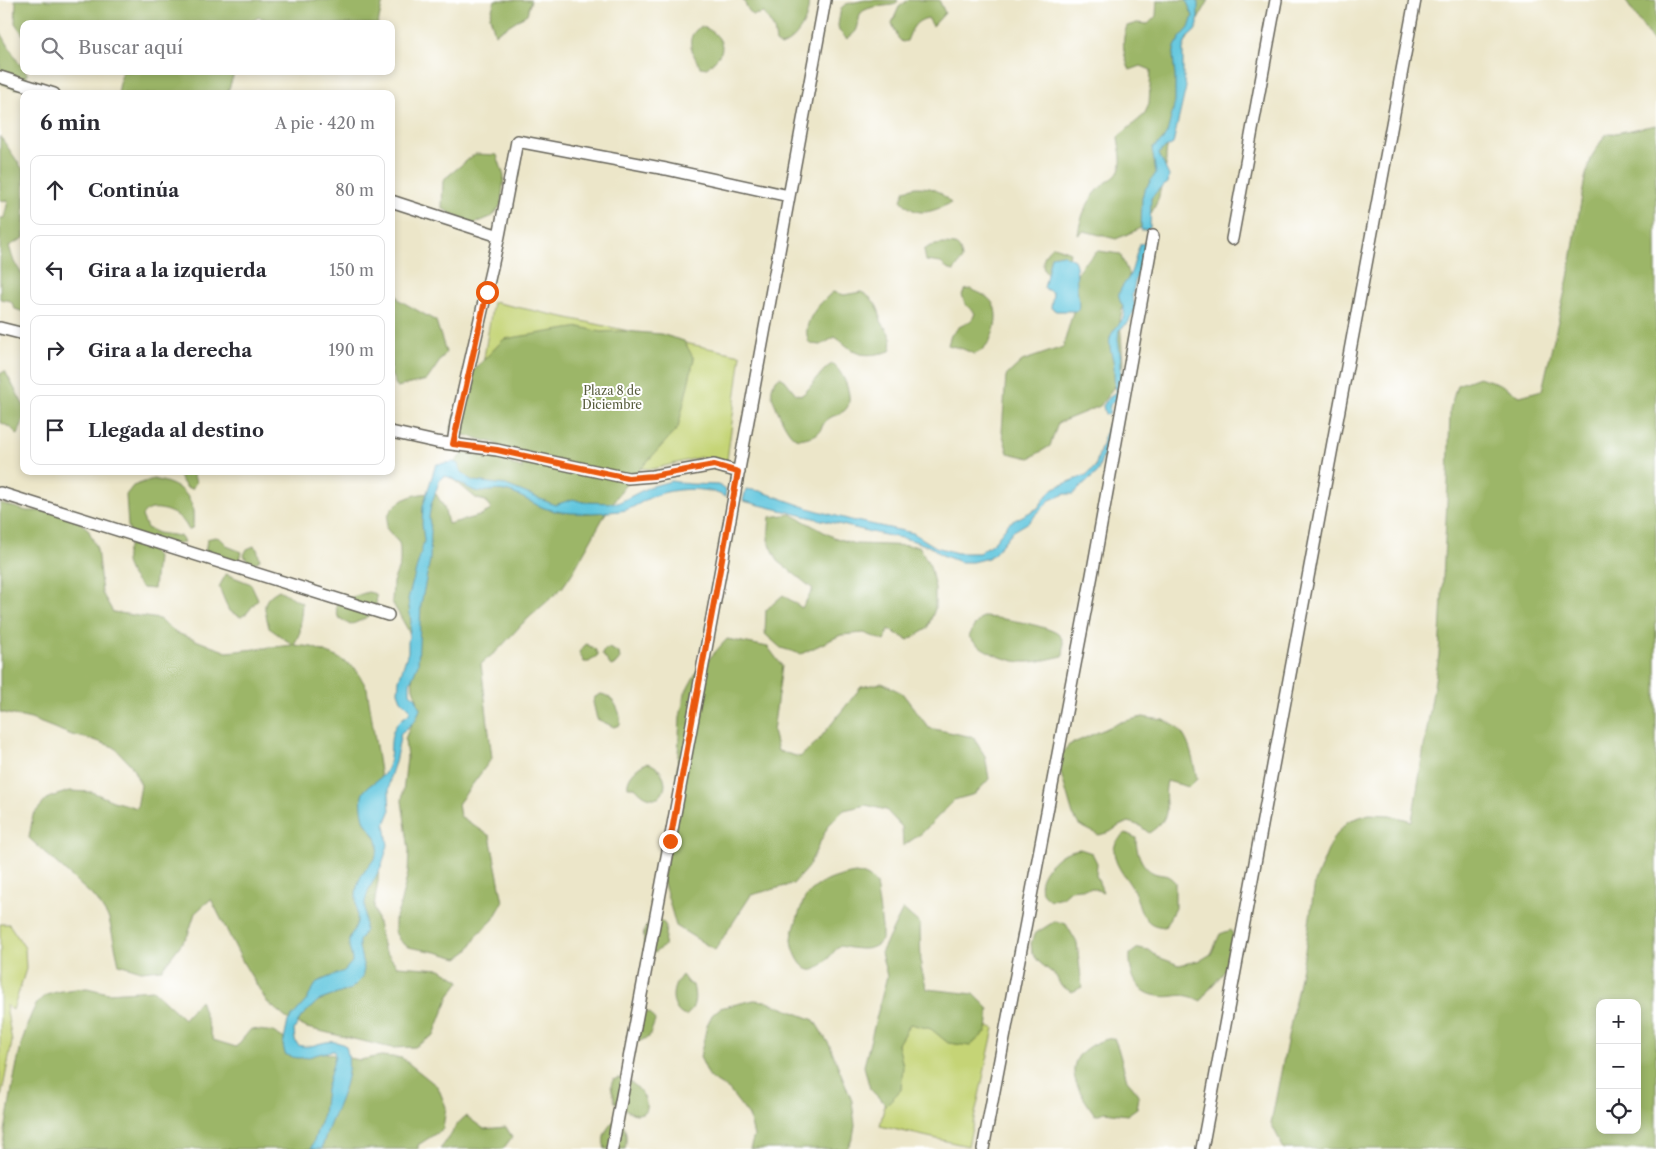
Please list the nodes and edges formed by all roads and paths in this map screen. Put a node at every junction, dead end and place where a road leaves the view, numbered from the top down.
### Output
1 (825, 0) edge
2 (1276, 0) edge
3 (1415, 0) edge
4 (0, 77) edge
5 (41, 90) edge
6 (789, 196) junction
7 (395, 202) edge
8 (499, 236) junction
9 (1153, 236) dead end
10 (1232, 239) dead end
11 (0, 328) edge
12 (20, 333) edge
13 (395, 433) edge
14 (453, 444) junction
15 (738, 472) junction
16 (0, 493) edge
17 (388, 615) dead end
18 (612, 1149) edge
19 (983, 1149) edge
20 (1202, 1149) edge

1 - 6 street
2 - 10 street
3 - 20 street
4 - 5 street
6 - 8 street
6 - 15 street
7 - 8 street
8 - 14 street
9 - 19 street
11 - 12 street
13 - 14 street
14 - 15 street
15 - 18 street
16 - 17 street

